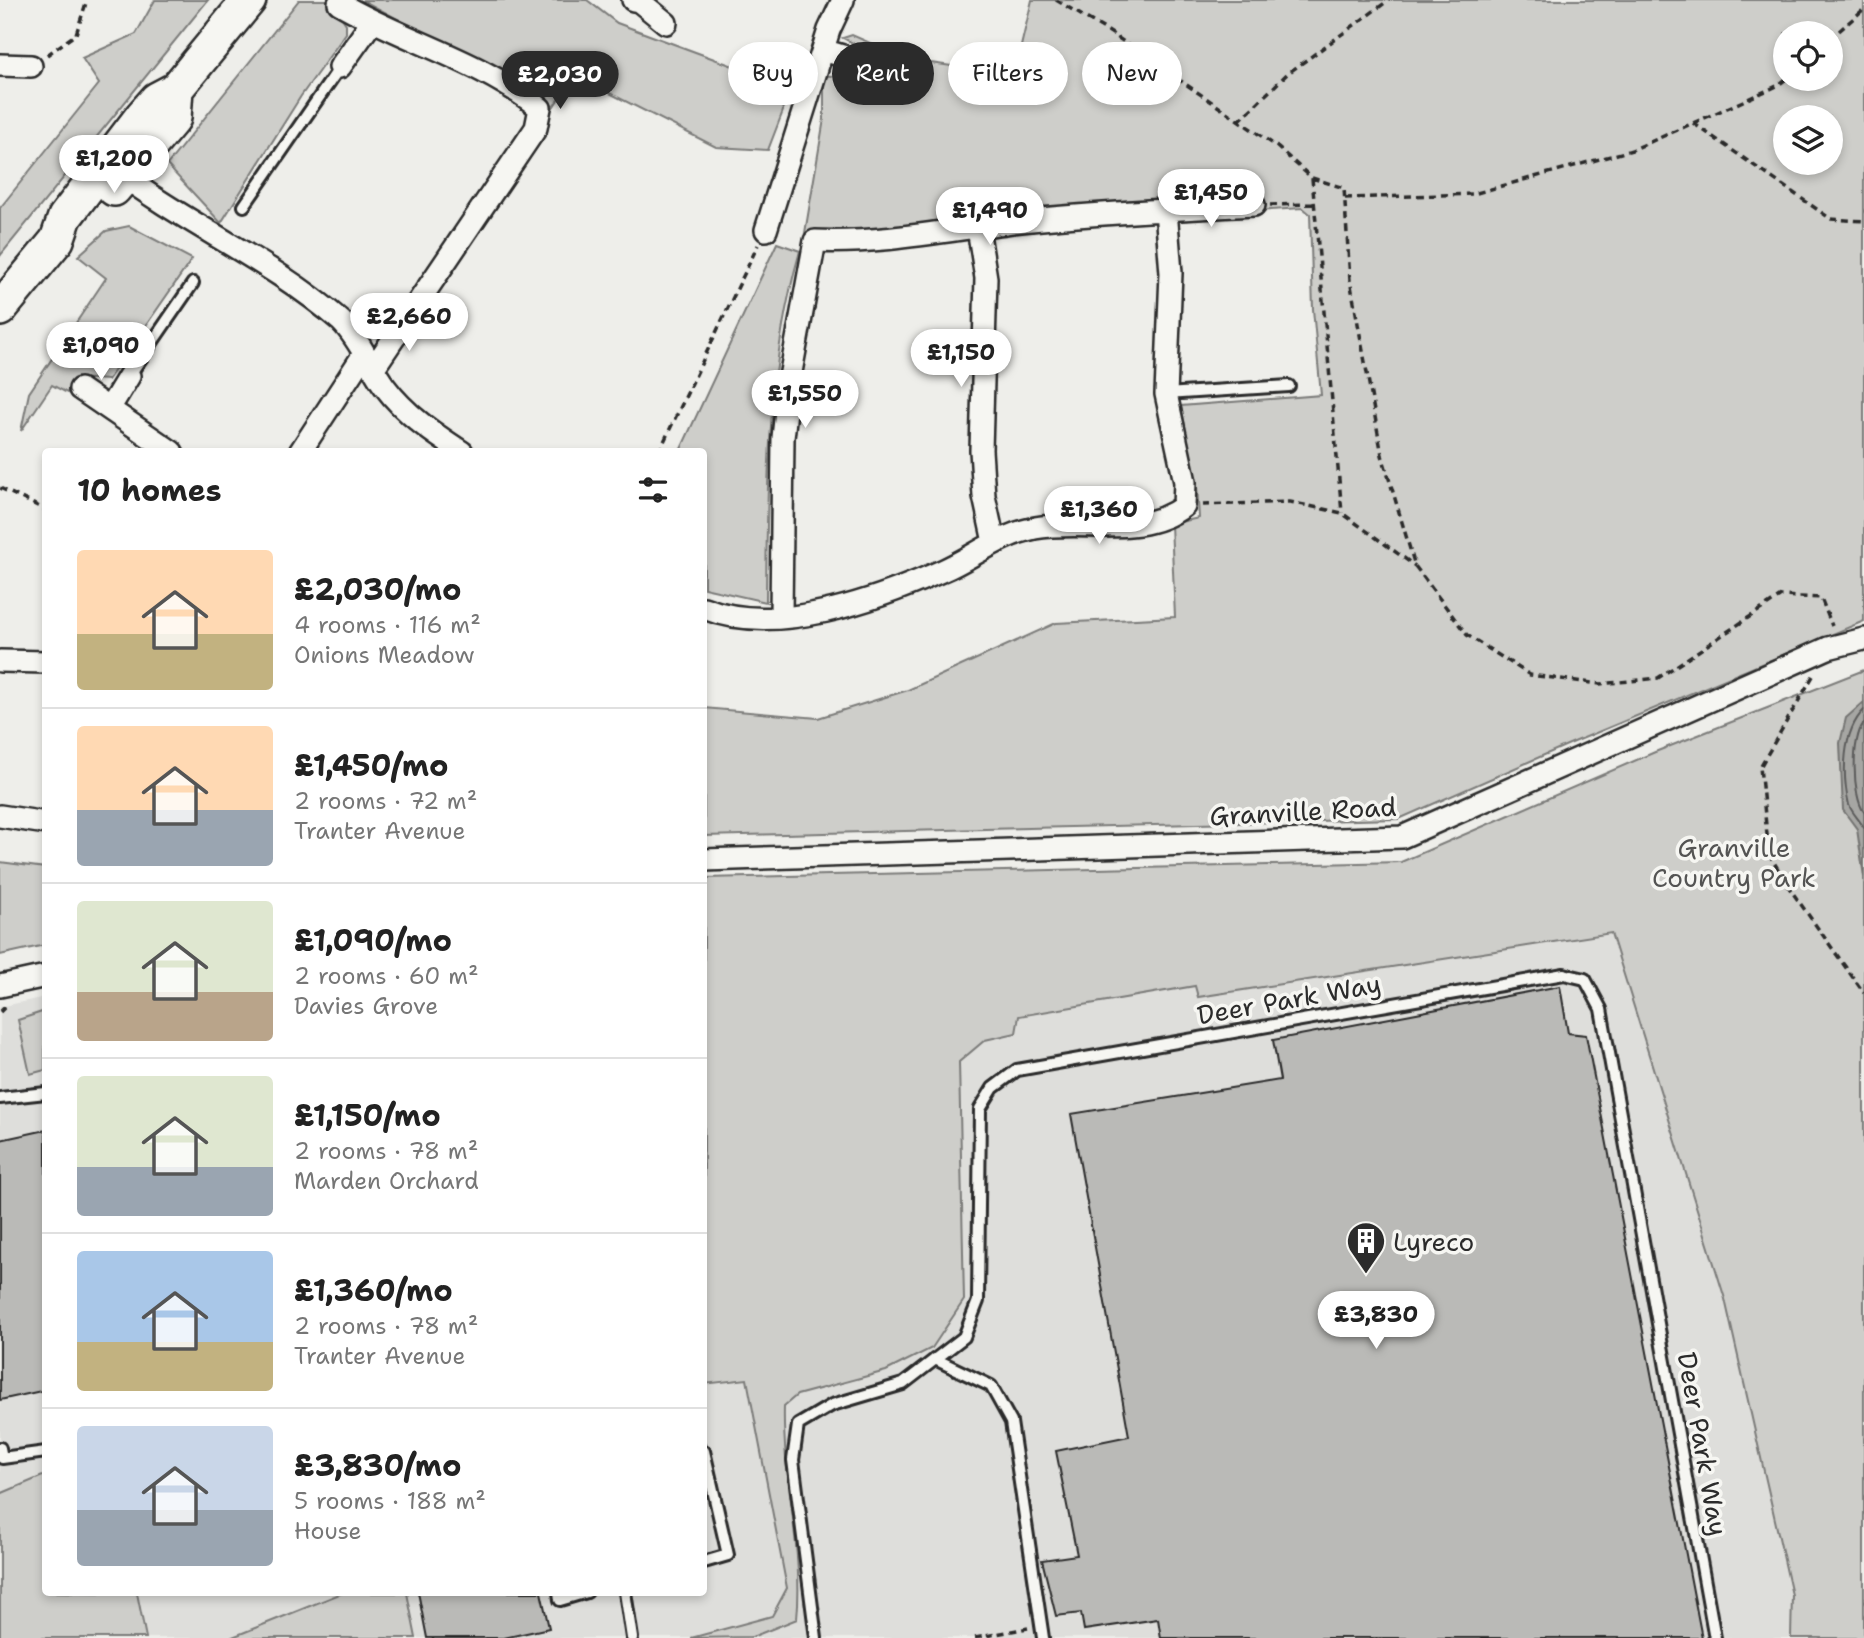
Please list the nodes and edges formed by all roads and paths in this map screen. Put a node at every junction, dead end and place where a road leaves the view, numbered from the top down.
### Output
1 (87, 0) edge
2 (250, 0) edge
3 (637, 0) edge
4 (843, 0) edge
5 (1056, 0) edge
6 (1389, 0) edge
7 (339, 3) dead end
8 (1864, 9) edge
9 (372, 22) junction
10 (666, 23) dead end
11 (1843, 28) edge
12 (823, 50) junction
13 (832, 53) edge
14 (0, 65) edge
15 (31, 66) joint
16 (340, 67) joint
17 (1773, 88) edge
18 (1239, 121) junction
19 (1693, 123) junction
20 (116, 170) junction
21 (1312, 178) junction
22 (1345, 198) junction
23 (1316, 204) junction
24 (1254, 205) joint
25 (244, 206) dead end
26 (1166, 210) junction
27 (1864, 220) edge
28 (978, 228) junction
29 (766, 230) joint
30 (193, 283) dead end
31 (0, 309) edge
32 (368, 361) junction
33 (129, 376) joint
34 (1290, 386) dead end
35 (80, 389) dead end
36 (1166, 394) junction
37 (109, 409) junction
38 (166, 448) edge
39 (303, 448) edge
40 (456, 448) edge
41 (661, 448) edge
42 (0, 488) edge
43 (1184, 506) junction
44 (42, 508) edge
45 (1342, 513) junction
46 (994, 542) junction
47 (1415, 566) junction
48 (707, 609) edge
49 (781, 616) junction
50 (1864, 639) edge
51 (1834, 646) junction
52 (0, 661) edge
53 (42, 662) edge
54 (0, 816) edge
55 (42, 822) edge
56 (707, 860) edge
57 (42, 977) edge
58 (0, 986) edge
59 (1864, 993) edge
60 (42, 1093) edge
61 (0, 1098) edge
62 (935, 1359) junction
63 (0, 1448) edge
64 (42, 1453) edge
65 (707, 1464) edge
66 (707, 1561) edge
67 (560, 1596) edge
68 (574, 1596) edge
69 (626, 1596) edge
70 (1041, 1625) junction
71 (632, 1638) edge
72 (816, 1638) edge
73 (975, 1638) edge
74 (1043, 1638) edge
75 (1715, 1638) edge

1 - 15 path
2 - 20 main road
3 - 10 street
4 - 12 street
5 - 18 path
6 - 18 path
7 - 9 street
8 - 11 path
9 - 16 street
9 - 32 street
12 - 13 street
12 - 29 street
14 - 15 street
16 - 25 lane
17 - 19 path
18 - 21 path
19 - 22 path
19 - 27 path
20 - 31 main road
20 - 32 street
21 - 22 path
21 - 23 path
22 - 47 path
23 - 24 path
23 - 45 path
24 - 26 street
26 - 28 street
26 - 36 street
28 - 46 street
28 - 49 street
29 - 41 path
30 - 33 lane
32 - 39 street
32 - 40 street
33 - 37 street
34 - 36 lane
35 - 37 street
36 - 43 street
37 - 38 street
42 - 44 path
43 - 45 path
43 - 46 street
45 - 47 path
46 - 49 street
47 - 51 path
48 - 49 street
50 - 51 street, Granville Road
51 - 56 street, Granville Road
51 - 59 path
52 - 53 street
54 - 55 street
57 - 58 street
60 - 61 lane
62 - 70 lane
62 - 72 lane, Deer Park Way
62 - 75 lane, Deer Park Way
63 - 64 lane
65 - 66 lane
67 - 68 lane
69 - 71 lane
70 - 73 path
70 - 74 lane

